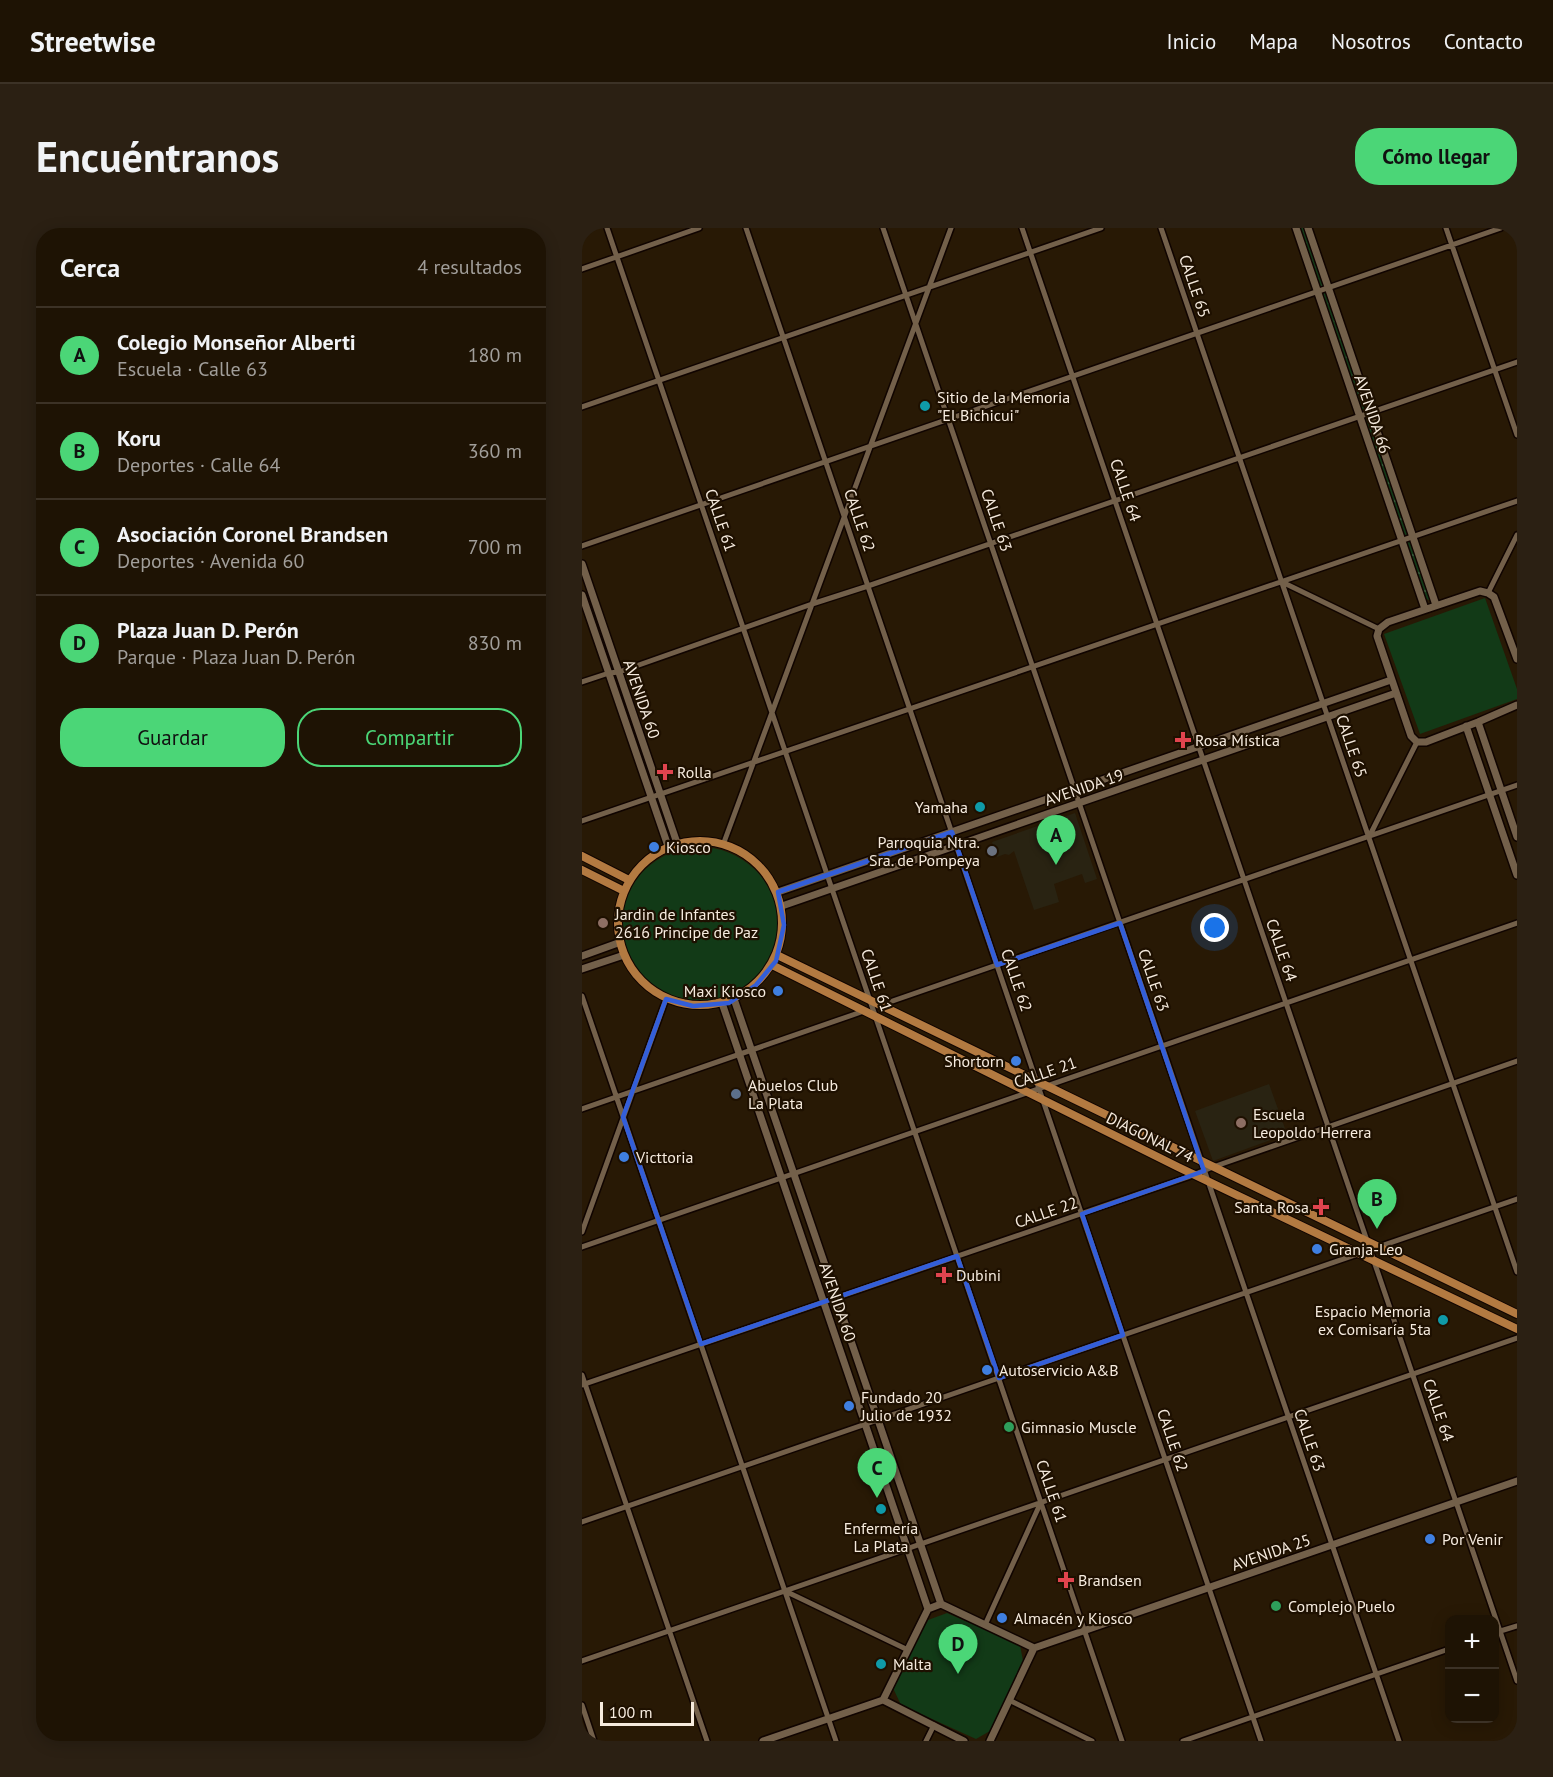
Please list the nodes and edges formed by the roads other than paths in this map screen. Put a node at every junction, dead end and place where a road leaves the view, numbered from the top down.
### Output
1 (607, 228) edge
2 (699, 228) edge
3 (746, 228) edge
4 (884, 228) edge
5 (951, 228) edge
6 (1022, 228) edge
7 (1101, 228) edge
8 (1161, 228) edge
9 (1296, 228) edge
10 (1308, 228) edge
11 (1446, 228) edge
12 (1502, 228) edge
13 (1452, 245) junction
14 (1031, 252) junction
15 (617, 257) junction
16 (582, 268) edge
17 (929, 287) junction
18 (1328, 288) junction
19 (1317, 292) junction
20 (906, 295) junction
21 (916, 322) junction
22 (1197, 333) junction
23 (783, 338) junction
24 (1517, 362) edge
25 (1495, 369) junction
26 (1073, 376) junction
27 (659, 381) junction
28 (582, 407) edge
29 (1370, 412) junction
30 (1360, 416) junction
31 (948, 419) junction
32 (1517, 435) edge
33 (871, 445) junction
34 (1240, 458) junction
35 (826, 462) junction
36 (1115, 501) junction
37 (1517, 501) edge
38 (701, 504) junction
39 (844, 518) junction
40 (1517, 535) edge
41 (1413, 537) junction
42 (1402, 541) junction
43 (991, 543) junction
44 (582, 546) edge
45 (582, 564) edge
46 (1282, 582) junction
47 (868, 586) junction
48 (1488, 593) junction
49 (582, 595) edge
50 (812, 604) junction
51 (1436, 605) junction
52 (1425, 609) junction
53 (1158, 625) junction
54 (743, 629) junction
55 (1379, 629) junction
56 (1514, 640) edge
57 (1516, 655) edge
58 (1033, 667) junction
59 (619, 672) junction
60 (609, 673) junction
61 (1391, 680) junction
62 (582, 682) edge
63 (1396, 693) junction
64 (1323, 704) junction
65 (1517, 705) edge
66 (910, 710) junction
67 (773, 712) junction
68 (1328, 717) junction
69 (1478, 722) junction
70 (1466, 726) junction
71 (1417, 742) junction
72 (1199, 747) junction
73 (786, 752) junction
74 (1203, 760) junction
75 (754, 763) junction
76 (1517, 785) edge
77 (1075, 790) junction
78 (1501, 791) junction
79 (661, 795) junction
80 (1490, 795) junction
81 (651, 798) junction
82 (1079, 803) junction
83 (582, 822) edge
84 (952, 832) junction
85 (1369, 837) junction
86 (1517, 837) edge
87 (677, 843) junction
88 (723, 845) junction
89 (956, 845) junction
90 (668, 846) junction
91 (582, 856) edge
92 (582, 870) edge
93 (827, 875) junction
94 (1517, 875) edge
95 (629, 880) junction
96 (1244, 880) junction
97 (832, 888) junction
98 (624, 891) junction
99 (778, 892) junction
100 (782, 906) junction
101 (1120, 922) junction
102 (1517, 923) edge
103 (618, 944) junction
104 (624, 955) junction
105 (777, 955) junction
106 (582, 956) edge
107 (1411, 960) junction
108 (772, 965) junction
109 (997, 965) junction
110 (582, 969) edge
111 (582, 996) edge
112 (666, 999) junction
113 (734, 999) junction
114 (722, 1003) junction
115 (1286, 1003) junction
116 (873, 1008) junction
117 (1162, 1046) junction
118 (751, 1050) junction
119 (740, 1054) junction
120 (1517, 1061) edge
121 (1453, 1083) junction
122 (1041, 1085) junction
123 (633, 1090) junction
124 (1030, 1092) junction
125 (616, 1097) junction
126 (1042, 1098) junction
127 (582, 1109) edge
128 (623, 1116) junction
129 (1328, 1126) junction
130 (915, 1131) junction
131 (1202, 1161) junction
132 (1214, 1167) junction
133 (1204, 1171) junction
134 (793, 1173) junction
135 (1195, 1175) junction
136 (782, 1179) junction
137 (1208, 1180) junction
138 (1517, 1199) edge
139 (1495, 1207) junction
140 (1082, 1214) junction
141 (659, 1221) junction
142 (582, 1232) edge
143 (1372, 1246) junction
144 (582, 1247) edge
145 (1360, 1253) junction
146 (957, 1257) junction
147 (1374, 1260) junction
148 (1517, 1272) edge
149 (1246, 1293) junction
150 (836, 1298) junction
151 (824, 1302) junction
152 (1517, 1314) edge
153 (1517, 1329) edge
154 (1123, 1335) junction
155 (1517, 1338) edge
156 (701, 1344) junction
157 (1413, 1374) junction
158 (582, 1375) edge
159 (999, 1378) junction
160 (584, 1385) edge
161 (1288, 1417) junction
162 (877, 1420) junction
163 (866, 1424) junction
164 (1165, 1459) junction
165 (742, 1467) junction
166 (1517, 1481) edge
167 (1041, 1502) junction
168 (1456, 1502) junction
169 (627, 1507) junction
170 (582, 1522) edge
171 (920, 1544) junction
172 (1332, 1545) junction
173 (908, 1548) junction
174 (1209, 1587) junction
175 (785, 1591) junction
176 (941, 1604) junction
177 (928, 1609) junction
178 (1492, 1615) edge
179 (984, 1625) junction
180 (1517, 1626) edge
181 (1085, 1630) junction
182 (669, 1631) junction
183 (1499, 1631) edge
184 (1499, 1637) edge
185 (1034, 1648) junction
186 (909, 1650) junction
187 (1445, 1650) edge
188 (582, 1661) edge
189 (1376, 1674) junction
190 (1517, 1681) edge
191 (883, 1700) junction
192 (1010, 1700) junction
193 (582, 1705) edge
194 (1253, 1717) junction
195 (828, 1719) junction
196 (934, 1725) junction
197 (768, 1740) edge
198 (594, 1741) edge
199 (706, 1741) edge
200 (836, 1741) edge
201 (926, 1741) edge
202 (964, 1741) edge
203 (990, 1741) edge
204 (1092, 1741) edge
205 (1122, 1741) edge
206 (1183, 1741) edge
207 (1261, 1741) edge
208 (1399, 1741) edge

1 - 15 street, CALLE 61
2 - 15 street
3 - 23 street, CALLE 62
4 - 20 street, CALLE 63
5 - 17 street
6 - 14 street, CALLE 64
7 - 14 street
8 - 22 street, CALLE 65
9 - 19 main road, AVENIDA 66
10 - 18 main road, AVENIDA 66
11 - 13 street
12 - 13 street
13 - 18 street
13 - 25 street
14 - 17 street
14 - 26 street, CALLE 64
15 - 16 street
15 - 27 street, CALLE 61
17 - 20 street
17 - 21 street
18 - 19 street
18 - 29 main road, AVENIDA 66
19 - 22 street
19 - 30 main road, AVENIDA 66
20 - 21 street, CALLE 63
20 - 23 street
21 - 31 street, CALLE 63
21 - 33 street
22 - 26 street
22 - 34 street, CALLE 65
23 - 27 street
23 - 35 street, CALLE 62
24 - 25 street
25 - 29 street
25 - 32 street
26 - 31 street
26 - 36 street, CALLE 64
27 - 28 street
27 - 38 street, CALLE 61
29 - 30 street
29 - 41 main road, AVENIDA 66
30 - 34 street
30 - 42 main road, AVENIDA 66
31 - 33 street
31 - 43 street, CALLE 63
33 - 35 street
33 - 39 street
34 - 36 street
34 - 46 street, CALLE 65
35 - 38 street
35 - 39 street, CALLE 62
36 - 43 street
36 - 53 street, CALLE 64
37 - 41 street
38 - 44 street
38 - 54 street, CALLE 61
39 - 47 street, CALLE 62
39 - 50 street
40 - 48 street
41 - 42 street
41 - 51 main road, AVENIDA 66
42 - 46 street
42 - 52 main road, AVENIDA 66
43 - 47 street
43 - 58 street, CALLE 63
45 - 59 main road, AVENIDA 60
46 - 53 street
46 - 55 street
46 - 64 street, CALLE 65
47 - 50 street
47 - 66 street, CALLE 62
48 - 51 main road
48 - 56 main road
49 - 60 main road, AVENIDA 60
50 - 54 street
50 - 67 street
51 - 52 main road
52 - 55 main road
53 - 58 street
53 - 72 street, CALLE 64
54 - 59 street
54 - 67 street, CALLE 61
55 - 61 main road
56 - 57 main road
58 - 66 street
58 - 77 street, CALLE 63
59 - 60 street
59 - 79 main road, AVENIDA 60
60 - 62 street
60 - 81 main road, AVENIDA 60
61 - 63 main road
61 - 64 main road, AVENIDA 19
63 - 68 main road, AVENIDA 19
63 - 71 main road
64 - 68 street, CALLE 65
64 - 72 main road, AVENIDA 19
65 - 69 main road
66 - 73 street
66 - 84 street, CALLE 62
67 - 73 street, CALLE 61
67 - 75 street
68 - 74 main road, AVENIDA 19
68 - 85 street, CALLE 65
69 - 70 main road
69 - 78 main road
70 - 71 main road
70 - 80 main road
71 - 85 street
72 - 74 street, CALLE 64
72 - 77 main road, AVENIDA 19
73 - 75 street
73 - 93 street, CALLE 61
74 - 82 main road, AVENIDA 19
74 - 96 street, CALLE 64
75 - 79 street
75 - 88 street
76 - 78 street
77 - 82 street, CALLE 63
77 - 84 main road, AVENIDA 19
78 - 80 street
78 - 86 main road
79 - 81 street
79 - 87 main road, AVENIDA 60
80 - 85 street
80 - 94 main road
81 - 83 street
81 - 90 main road, AVENIDA 60
82 - 89 main road, AVENIDA 19
82 - 101 street, CALLE 63
84 - 89 street, CALLE 62
84 - 93 main road, AVENIDA 19
85 - 96 street
85 - 107 street, CALLE 65
87 - 88 main road
87 - 90 main road
88 - 99 main road
89 - 97 main road, AVENIDA 19
89 - 109 street, CALLE 62
90 - 95 main road
91 - 95 main road
92 - 98 main road
93 - 97 street, CALLE 61
93 - 99 main road, AVENIDA 19
95 - 98 main road
96 - 101 street
96 - 115 street, CALLE 64
97 - 100 main road, AVENIDA 19
97 - 116 street, CALLE 61
98 - 103 main road
99 - 100 main road
100 - 105 main road
101 - 109 street
101 - 117 street, CALLE 63
102 - 107 street, CALLE 21
103 - 104 main road
103 - 106 main road
104 - 110 main road
104 - 112 main road
105 - 108 main road
105 - 116 main road, DIAGONAL 74
107 - 115 street, CALLE 21
107 - 121 street, CALLE 65
108 - 113 main road
108 - 116 main road, DIAGONAL 74
109 - 116 street
109 - 122 street, CALLE 62
111 - 125 street
112 - 114 main road
112 - 123 street
113 - 114 main road
113 - 118 main road, AVENIDA 60
114 - 119 main road, AVENIDA 60
115 - 117 street, CALLE 21
115 - 129 street, CALLE 64
116 - 118 street
116 - 122 main road, DIAGONAL 74
116 - 124 main road, DIAGONAL 74
116 - 130 street, CALLE 61
117 - 122 street, CALLE 21
117 - 131 street, CALLE 63
118 - 119 street
118 - 134 main road, AVENIDA 60
119 - 123 street
119 - 136 main road, AVENIDA 60
120 - 121 street, CALLE 22
121 - 129 street, CALLE 22
121 - 139 street, CALLE 65
122 - 124 street, CALLE 21
122 - 126 street, CALLE 62
122 - 131 main road, DIAGONAL 74
123 - 125 street
123 - 128 street
124 - 126 main road, DIAGONAL 74
124 - 130 street, CALLE 21
125 - 127 street
125 - 128 street
126 - 135 main road, DIAGONAL 74
126 - 140 street, CALLE 62
128 - 141 street
128 - 142 street
129 - 132 street, CALLE 22
129 - 143 street, CALLE 64
130 - 134 street, CALLE 21
130 - 146 street, CALLE 61
131 - 132 main road, DIAGONAL 74
131 - 133 street, CALLE 63
132 - 133 street, CALLE 22
132 - 143 main road, DIAGONAL 74
133 - 135 street, CALLE 22
133 - 137 street, CALLE 63
134 - 136 street, CALLE 21
134 - 150 main road, AVENIDA 60
135 - 137 main road, DIAGONAL 74
135 - 140 street, CALLE 22
136 - 141 street, CALLE 21
136 - 151 main road, AVENIDA 60
137 - 145 main road, DIAGONAL 74
137 - 149 street, CALLE 63
138 - 139 street
139 - 143 street
139 - 148 street, CALLE 65
140 - 146 street, CALLE 22
140 - 154 street, CALLE 62
141 - 144 street, CALLE 21
141 - 156 street
143 - 145 street
143 - 147 street, CALLE 64
143 - 152 main road, DIAGONAL 74
145 - 147 main road, DIAGONAL 74
145 - 149 street
146 - 150 street, CALLE 22
146 - 159 street, CALLE 61
147 - 153 main road, DIAGONAL 74
147 - 157 street, CALLE 64
149 - 154 street
149 - 161 street, CALLE 63
150 - 151 street, CALLE 22
150 - 162 main road, AVENIDA 60
151 - 156 street, CALLE 22
151 - 163 main road, AVENIDA 60
154 - 159 street
154 - 164 street, CALLE 62
155 - 157 street
156 - 160 street, CALLE 22
156 - 165 street
157 - 161 street
157 - 168 street, CALLE 64
158 - 160 street
159 - 162 street
159 - 167 street, CALLE 61
160 - 169 street
161 - 164 street
161 - 172 street, CALLE 63
162 - 163 street
162 - 171 main road, AVENIDA 60
163 - 165 street
163 - 173 main road, AVENIDA 60
164 - 167 street
164 - 174 street, CALLE 62
165 - 169 street
165 - 175 street
166 - 168 main road, AVENIDA 25
167 - 171 street
167 - 179 street
167 - 181 street, CALLE 61
168 - 172 main road, AVENIDA 25
168 - 178 street, CALLE 64
169 - 170 street
169 - 182 street
171 - 173 street
171 - 176 main road, AVENIDA 60
172 - 174 main road, AVENIDA 25
172 - 189 street, CALLE 63
173 - 175 street
173 - 177 main road, AVENIDA 60
174 - 181 main road, AVENIDA 25
174 - 194 street, CALLE 62
175 - 182 street
175 - 186 street
175 - 195 street
176 - 177 main road
176 - 179 main road
177 - 186 main road
179 - 185 main road
180 - 183 street
181 - 185 main road, AVENIDA 25
181 - 205 street, CALLE 61
182 - 188 street
182 - 199 street
184 - 190 street, CALLE 64
185 - 192 main road
186 - 191 main road
187 - 189 street
189 - 194 street
189 - 208 street, CALLE 63
191 - 195 main road
191 - 196 main road
192 - 203 main road
192 - 204 street
193 - 198 street
194 - 206 street
194 - 207 street, CALLE 62
195 - 197 main road
195 - 200 street
196 - 201 street
196 - 202 main road

